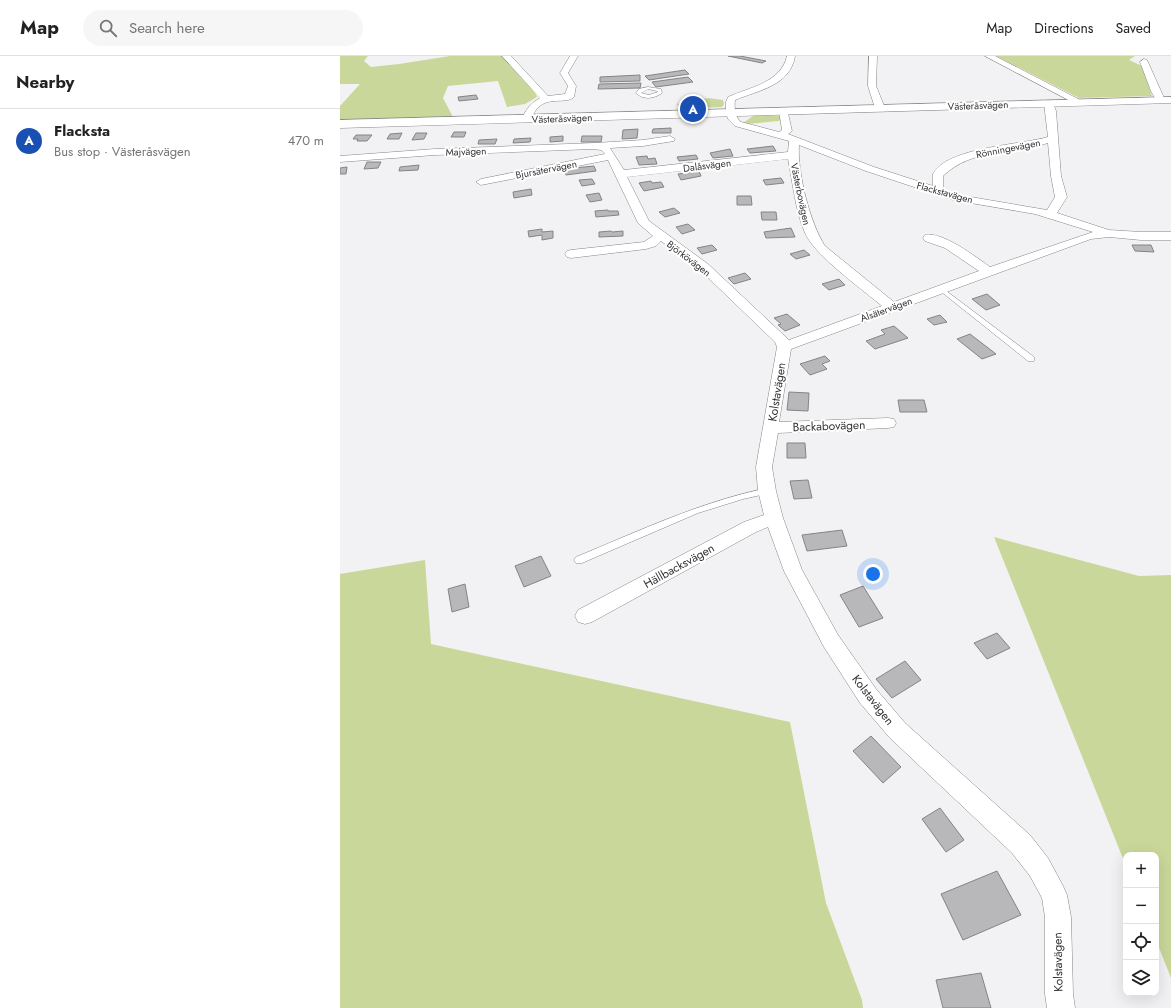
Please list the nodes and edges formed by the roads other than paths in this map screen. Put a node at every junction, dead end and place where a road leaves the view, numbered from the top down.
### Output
1 (506, 56) edge
2 (574, 56) edge
3 (791, 56) edge
4 (873, 56) edge
5 (989, 56) edge
6 (1144, 62) dead end
7 (546, 99) junction
8 (1166, 100) edge
9 (1079, 102) junction
10 (1049, 103) junction
11 (880, 108) junction
12 (784, 111) junction
13 (732, 113) junction
14 (527, 119) junction
15 (340, 124) edge
16 (781, 135) junction
17 (1054, 138) junction
18 (670, 139) dead end
19 (794, 140) junction
20 (593, 146) junction
21 (793, 154) junction
22 (611, 156) junction
23 (340, 158) edge
24 (621, 174) junction
25 (482, 182) dead end
26 (938, 192) junction
27 (1050, 215) junction
28 (1108, 233) junction
29 (660, 236) junction
30 (1171, 236) edge
31 (929, 238) dead end
32 (571, 254) dead end
33 (989, 272) junction
34 (940, 289) junction
35 (891, 307) junction
36 (784, 347) junction
37 (1031, 360) dead end
38 (888, 423) dead end
39 (771, 428) junction
40 (767, 491) junction
41 (774, 518) junction
42 (579, 560) dead end
43 (585, 616) dead end
44 (1061, 1008) edge

1 - 7 street
2 - 7 street
3 - 13 street
4 - 11 street
5 - 9 street
6 - 8 street
7 - 14 street
8 - 9 street, Västeråsvägen
9 - 10 street, Västeråsvägen
10 - 11 street, Västeråsvägen
10 - 17 street, Rönningevägen
11 - 12 street, Västeråsvägen
12 - 13 street, Västeråsvägen
12 - 16 street
13 - 14 street, Västeråsvägen
13 - 16 street, Flackstavägen
14 - 15 street, Västeråsvägen
16 - 19 street, Flackstavägen
17 - 26 street, Rönningevägen
17 - 27 street, Rönningevägen
18 - 20 street, Majvägen
19 - 21 street, Västerbovägen
19 - 26 street, Flackstavägen
20 - 22 street, Majvägen
20 - 23 street, Majvägen
21 - 24 street, Dalåsvägen
21 - 35 street, Västerbovägen
22 - 24 street, Björkövägen
22 - 25 street, Bjursätervägen
24 - 29 street, Björkövägen
26 - 27 street, Flackstavägen
27 - 28 street, Flackstavägen
28 - 30 street, Flackstavägen
28 - 33 street, Alsätervägen
29 - 32 street
29 - 36 street, Björkövägen
31 - 33 street
33 - 34 street, Alsätervägen
34 - 35 street, Alsätervägen
34 - 37 lane
35 - 36 street, Alsätervägen
36 - 39 street, Kolstavägen
38 - 39 street, Backabovägen
39 - 40 street, Kolstavägen
40 - 41 street, Kolstavägen
40 - 42 lane
41 - 43 street, Hällbacksvägen
41 - 44 street, Kolstavägen

